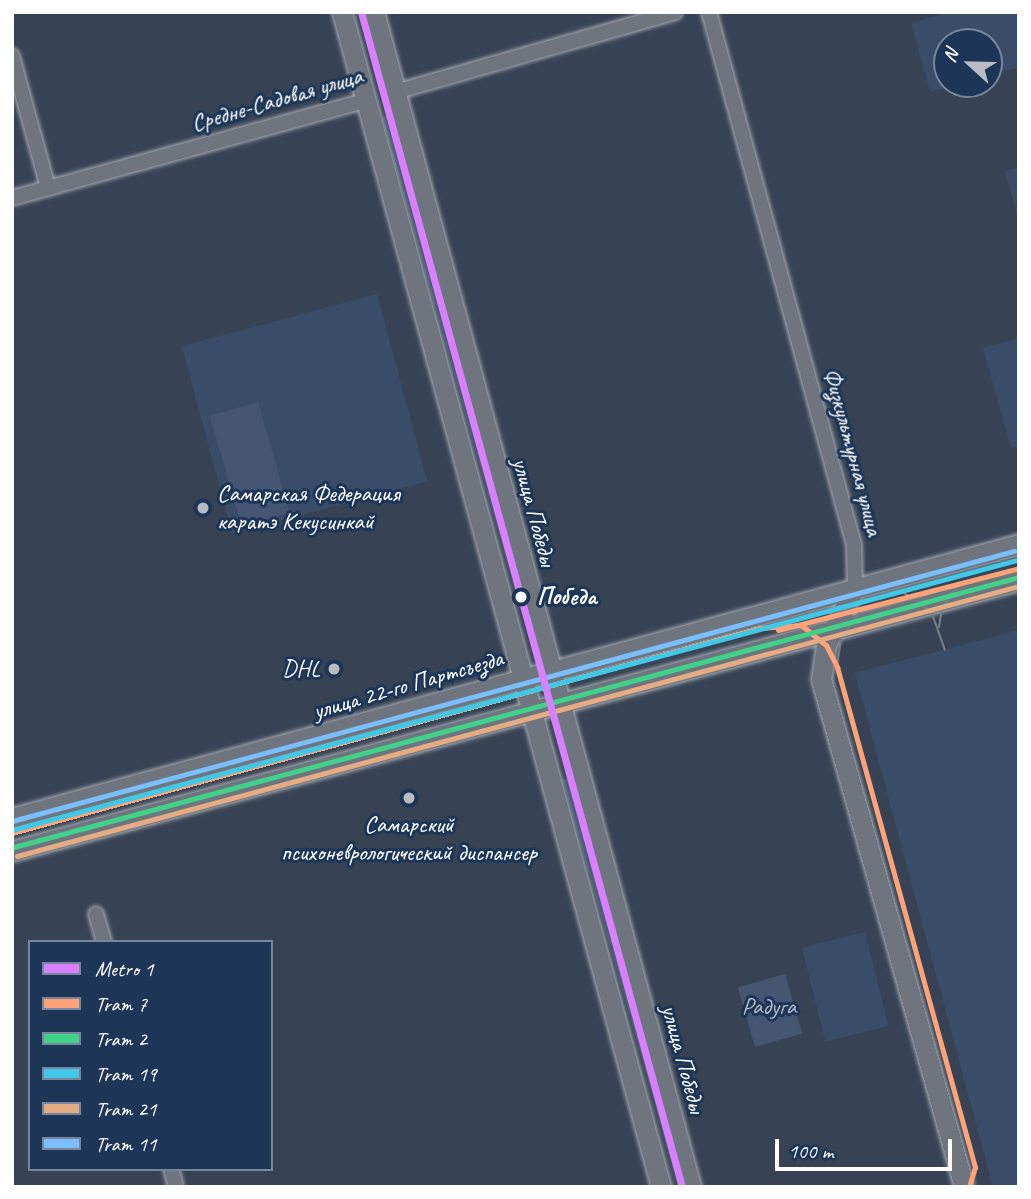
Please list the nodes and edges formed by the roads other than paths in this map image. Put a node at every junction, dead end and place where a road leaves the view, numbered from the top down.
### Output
1 (342, 12) edge
2 (374, 12) edge
3 (675, 12) edge
4 (709, 12) edge
5 (12, 56) edge
6 (395, 92) junction
7 (367, 100) junction
8 (48, 188) junction
9 (12, 198) edge
10 (1019, 544) edge
11 (1019, 580) edge
12 (855, 587) junction
13 (531, 598) junction
14 (505, 607) junction
15 (833, 630) junction
16 (551, 669) junction
17 (525, 677) junction
18 (559, 703) junction
19 (534, 710) junction
20 (581, 779) junction
21 (555, 789) junction
22 (12, 818) edge
23 (12, 851) edge
24 (96, 914) dead end
25 (103, 940) edge
26 (960, 1186) edge
27 (661, 1187) edge
28 (691, 1187) edge

1 - 7 main road
2 - 6 main road, улица Победы
3 - 6 street, Средне-Садовая улица
4 - 12 street, Физкультурная улица
5 - 8 street
6 - 7 main road, Средне-Садовая улица
6 - 13 main road, улица Победы
7 - 8 street, Средне-Садовая улица
7 - 14 main road
8 - 9 street, Средне-Садовая улица
10 - 12 main road, улица 22-го Партсъезда
11 - 15 main road
12 - 15 main road, Физкультурная улица
12 - 16 main road, улица 22-го Партсъезда
13 - 14 main road
13 - 16 main road, улица Победы
14 - 17 main road
15 - 18 main road
15 - 26 main road, Физкультурная улица
16 - 17 main road, улица 22-го Партсъезда
16 - 18 main road, улица Победы
17 - 19 main road
17 - 22 main road, улица 22-го Партсъезда
18 - 19 main road
18 - 20 main road, улица Победы
19 - 21 main road
19 - 23 main road
20 - 21 main road
20 - 28 main road, улица Победы
21 - 27 main road
24 - 25 street

